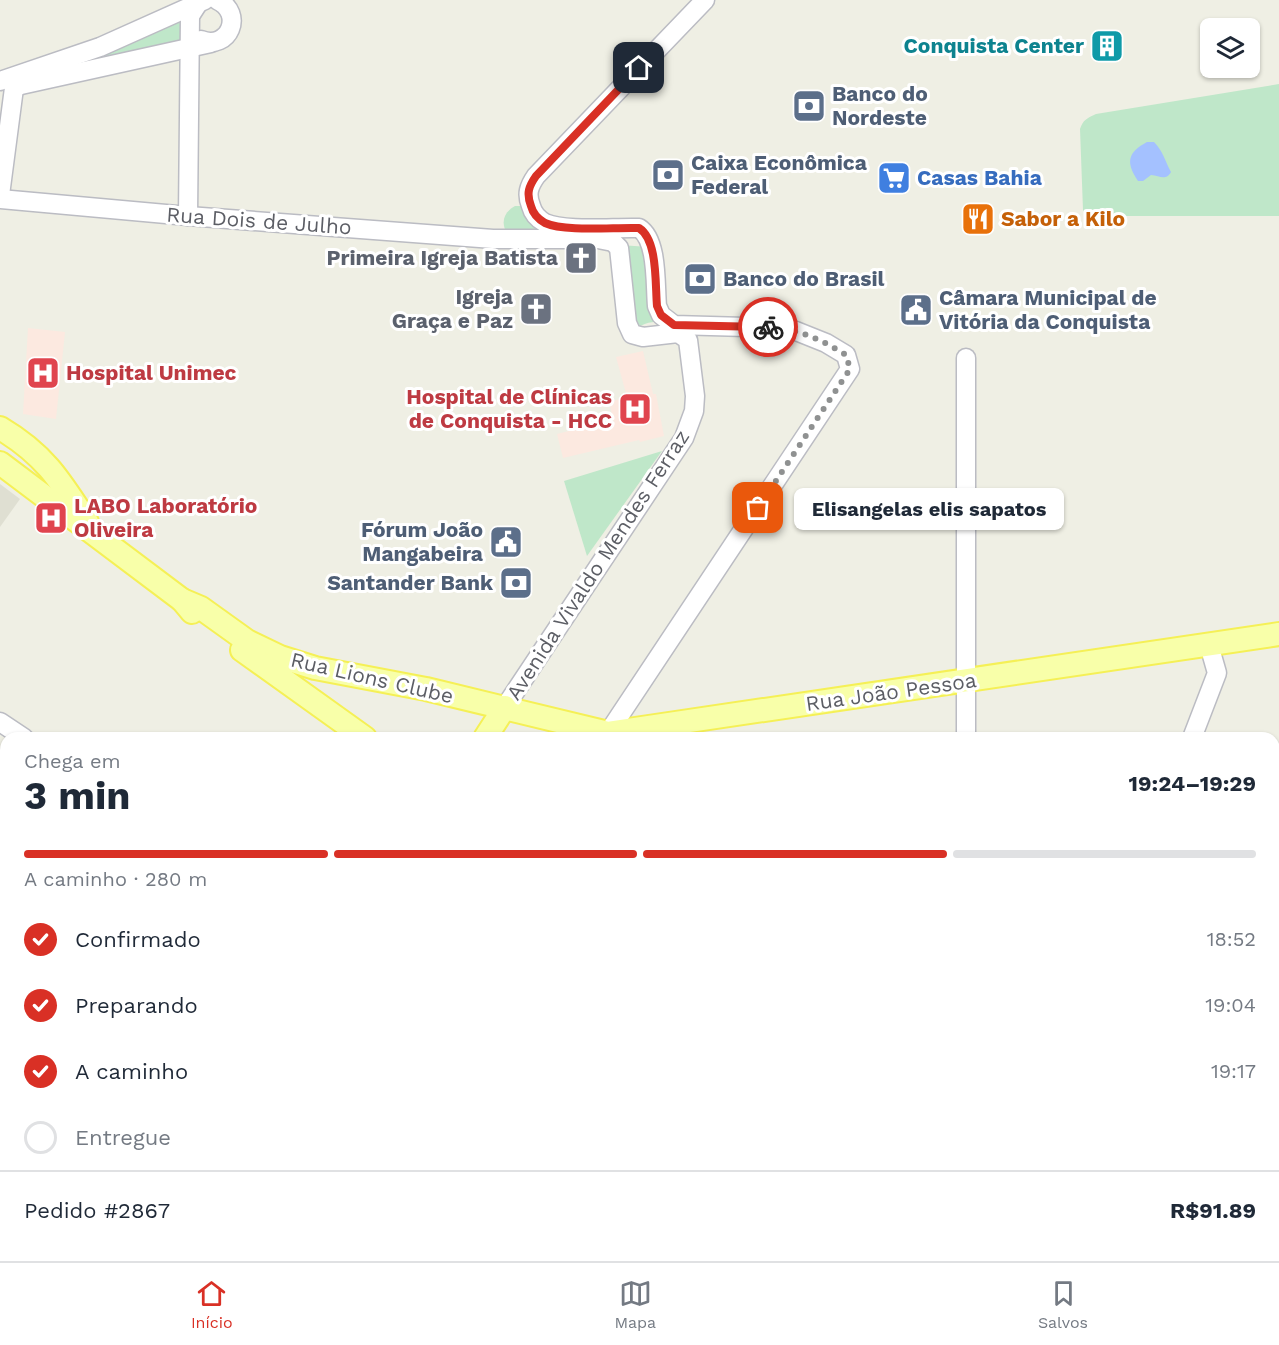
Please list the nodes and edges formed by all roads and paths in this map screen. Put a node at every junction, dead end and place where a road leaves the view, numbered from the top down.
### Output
1 (705, 0) edge
2 (206, 1) edge
3 (190, 27) junction
4 (211, 43) junction
5 (191, 47) junction
6 (6, 86) edge
7 (0, 197) edge
8 (188, 216) junction
9 (705, 326) junction
10 (690, 349) junction
11 (966, 358) dead end
12 (0, 428) edge
13 (0, 463) edge
14 (97, 536) junction
15 (182, 600) junction
16 (1279, 634) edge
17 (1236, 641) junction
18 (1209, 645) junction
19 (315, 668) junction
20 (1217, 673) junction
21 (967, 681) junction
22 (298, 692) junction
23 (505, 707) junction
24 (0, 722) edge
25 (15, 732) edge
26 (356, 732) edge
27 (489, 732) edge
28 (592, 732) edge
29 (609, 732) edge
30 (632, 732) edge
31 (966, 732) edge
32 (1194, 732) edge

1 - 9 street
2 - 3 street
2 - 4 street
2 - 6 street
3 - 4 street
3 - 5 street
4 - 5 street
5 - 6 street
5 - 8 street
6 - 7 street
7 - 8 street, Rua Dois de Julho
8 - 10 street, Rua Dois de Julho
9 - 10 street
9 - 29 street
10 - 23 street, Avenida Vivaldo Mendes Ferraz
11 - 21 street
12 - 14 main road
13 - 14 main road
14 - 15 main road
15 - 19 main road, Rua Lions Clube
15 - 22 main road
16 - 17 main road, Rua João Pessoa
17 - 18 main road, Rua João Pessoa
17 - 20 street
18 - 20 street
18 - 21 main road, Rua João Pessoa
19 - 22 main road
19 - 23 main road, Rua Lions Clube
20 - 32 street
21 - 30 main road, Rua João Pessoa
21 - 31 street
22 - 26 main road
23 - 27 main road, Avenida Vivaldo Mendes Ferraz
23 - 28 main road, Rua João Pessoa
24 - 25 street

